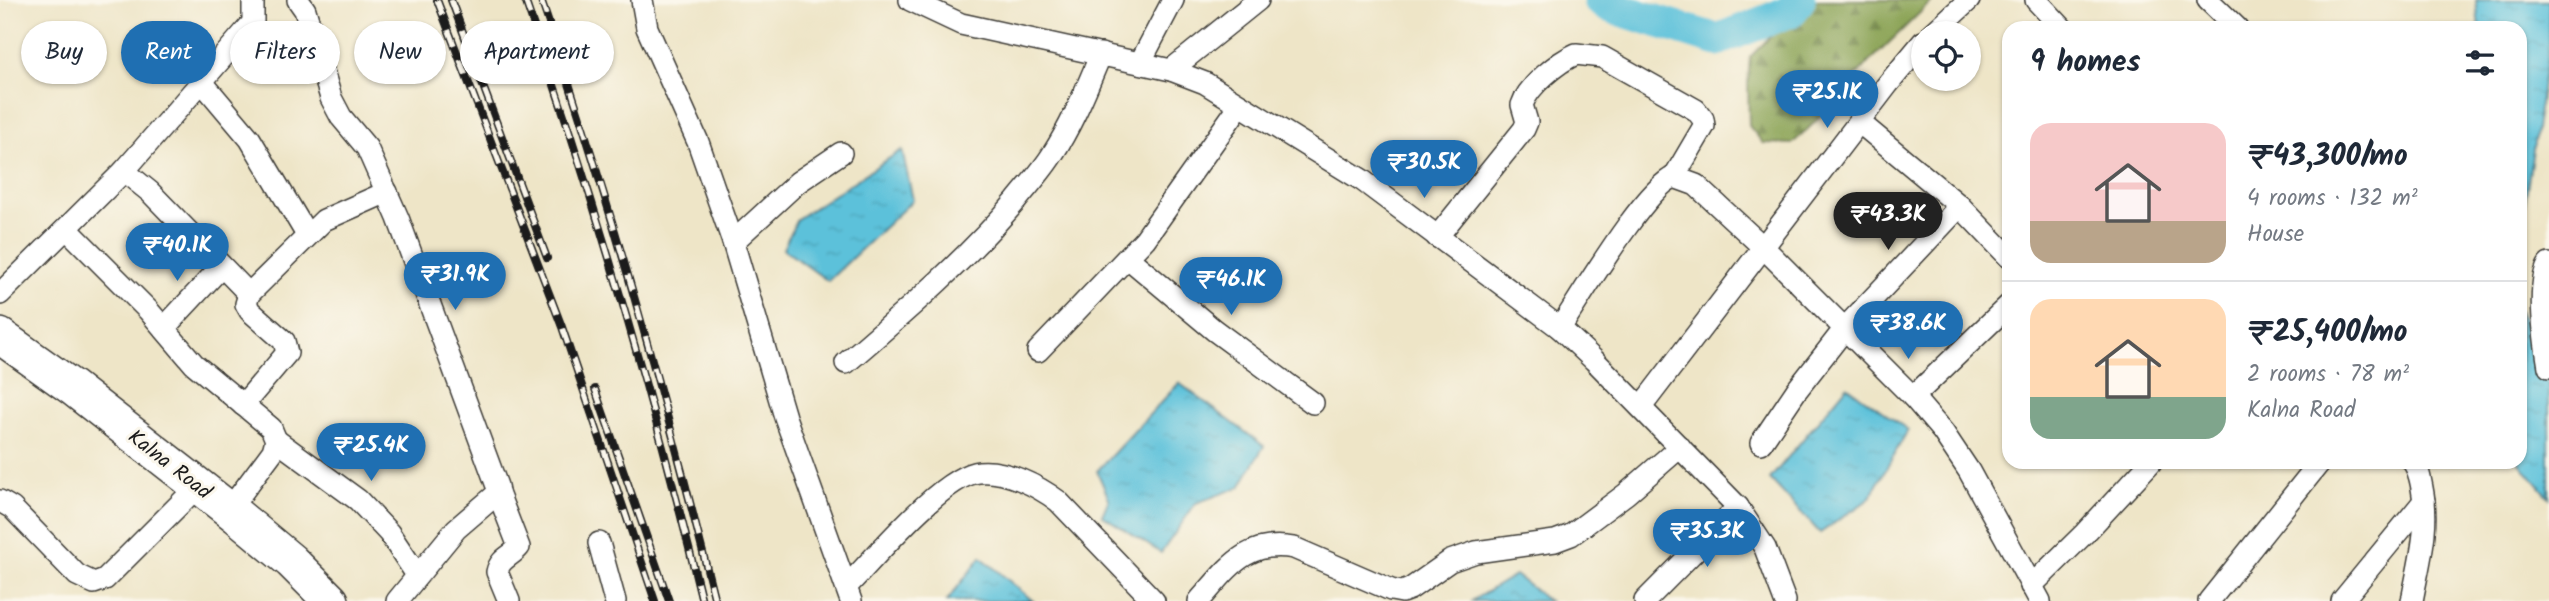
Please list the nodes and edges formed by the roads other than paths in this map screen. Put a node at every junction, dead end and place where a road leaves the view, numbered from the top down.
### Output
1 (274, 0) edge
2 (298, 0) edge
3 (642, 0) edge
4 (910, 0) edge
5 (1173, 0) edge
6 (1258, 0) edge
7 (1969, 0) edge
8 (2209, 0) edge
9 (2046, 3) edge
10 (254, 7) edge
11 (1946, 21) edge
12 (2058, 21) edge
13 (2230, 21) edge
14 (1101, 54) junction
15 (1911, 57) edge
16 (1140, 63) junction
17 (216, 66) edge
18 (1171, 70) junction
19 (200, 84) edge
20 (204, 84) edge
21 (1240, 105) junction
22 (1859, 122) junction
23 (841, 153) dead end
24 (124, 171) junction
25 (1674, 177) junction
26 (387, 192) junction
27 (1960, 206) junction
28 (67, 229) junction
29 (307, 235) junction
30 (1437, 237) junction
31 (733, 242) junction
32 (1763, 247) junction
33 (2002, 250) edge
34 (1128, 258) junction
35 (2549, 264) edge
36 (221, 267) junction
37 (0, 294) edge
38 (249, 294) junction
39 (2002, 312) edge
40 (1846, 327) junction
41 (164, 328) junction
42 (1560, 328) junction
43 (0, 336) edge
44 (1038, 351) dead end
45 (846, 363) dead end
46 (2549, 367) edge
47 (1913, 397) junction
48 (1313, 403) dead end
49 (243, 405) junction
50 (1641, 407) junction
51 (276, 440) junction
52 (1761, 443) dead end
53 (1680, 447) junction
54 (2144, 469) edge
55 (2314, 469) edge
56 (2417, 469) edge
57 (198, 486) junction
58 (498, 493) junction
59 (2424, 500) junction
60 (0, 501) edge
61 (1738, 507) junction
62 (229, 510) junction
63 (599, 543) dead end
64 (417, 575) junction
65 (98, 592) edge
66 (849, 594) edge
67 (2036, 594) edge
68 (1399, 596) edge
69 (331, 601) edge
70 (397, 601) edge
71 (509, 601) edge
72 (615, 601) edge
73 (1154, 601) edge
74 (1199, 601) edge
75 (1645, 601) edge
76 (1785, 601) edge
77 (2209, 601) edge
78 (2342, 601) edge
79 (2412, 601) edge

1 - 10 street
2 - 26 street
3 - 31 street
4 - 14 street
5 - 16 street
6 - 18 street
7 - 11 street
8 - 13 street
9 - 12 street
10 - 17 street
14 - 16 street
14 - 45 street
15 - 22 street
16 - 18 street
18 - 21 street
19 - 24 street
20 - 29 street
21 - 30 street
21 - 34 street
22 - 27 street
22 - 32 street
23 - 31 street
24 - 28 street
24 - 36 street
25 - 30 street
25 - 32 street
25 - 42 street
26 - 29 street
26 - 58 street
27 - 33 street
27 - 40 street
28 - 37 street
28 - 41 street
29 - 38 street
30 - 42 street
31 - 66 street
32 - 40 street
32 - 50 street
34 - 44 street
34 - 48 street
35 - 46 street
36 - 38 street
36 - 41 street
38 - 49 street
39 - 47 street
40 - 47 street
40 - 52 street
41 - 49 street
42 - 50 street
43 - 57 main road, Kalna Road
47 - 67 street
49 - 51 street
50 - 53 street
51 - 62 street
51 - 64 street
53 - 61 street
53 - 68 street
54 - 67 street
55 - 77 street
56 - 59 street
57 - 62 main road, Kalna Road
57 - 65 street
58 - 64 street
58 - 71 street
59 - 78 street
59 - 79 street
60 - 65 street
61 - 75 street
61 - 76 street
62 - 69 main road, Kalna Road
63 - 72 street
64 - 70 street
66 - 73 street
68 - 74 street

